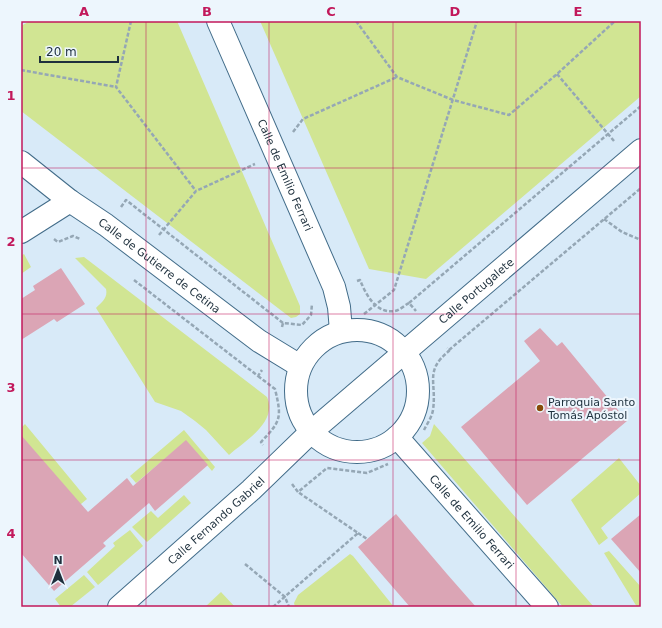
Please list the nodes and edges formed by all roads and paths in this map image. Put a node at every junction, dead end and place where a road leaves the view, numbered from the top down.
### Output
1 (131, 21) edge
2 (218, 21) edge
3 (356, 21) edge
4 (478, 21) edge
5 (615, 21) edge
6 (21, 70) edge
7 (557, 74) junction
8 (397, 77) junction
9 (116, 87) junction
10 (453, 100) junction
11 (641, 106) edge
12 (608, 134) junction
13 (276, 154) junction
14 (635, 155) edge
15 (21, 162) edge
16 (641, 188) edge
17 (196, 192) junction
18 (70, 201) junction
19 (604, 219) junction
20 (21, 232) edge
21 (641, 240) edge
22 (143, 254) junction
23 (409, 303) dead end
24 (341, 332) junction
25 (449, 350) dead end
26 (404, 352) junction
27 (300, 366) junction
28 (311, 432) junction
29 (397, 436) junction
30 (298, 492) dead end
31 (358, 533) junction
32 (367, 539) dead end
33 (245, 564) dead end
34 (285, 597) junction
35 (119, 607) edge
36 (273, 607) edge
37 (289, 607) edge
38 (547, 607) edge

1 - 9 path
2 - 13 street, Calle de Emilio Ferrari
3 - 8 path
4 - 10 path
5 - 7 path
6 - 9 path
7 - 10 path
7 - 12 path
8 - 10 path
8 - 13 path
9 - 17 path
10 - 24 path
11 - 12 path
12 - 14 path
12 - 23 path
13 - 17 path
13 - 24 street, Calle de Emilio Ferrari
14 - 26 street, Calle Portugalete
15 - 18 street, Calle de Gutierre de Cetina
16 - 19 path
17 - 22 path
18 - 20 street
18 - 22 street, Calle de Gutierre de Cetina
19 - 21 path
19 - 25 path
22 - 27 street, Calle de Gutierre de Cetina
24 - 26 street
24 - 27 street
26 - 28 street, Calle Portugalete
26 - 29 street
27 - 28 street
28 - 29 street
28 - 35 street, Calle Fernando Gabriel
29 - 38 street, Calle de Emilio Ferrari
30 - 31 path
31 - 32 path
31 - 34 path
33 - 34 path
34 - 36 path
34 - 37 path

